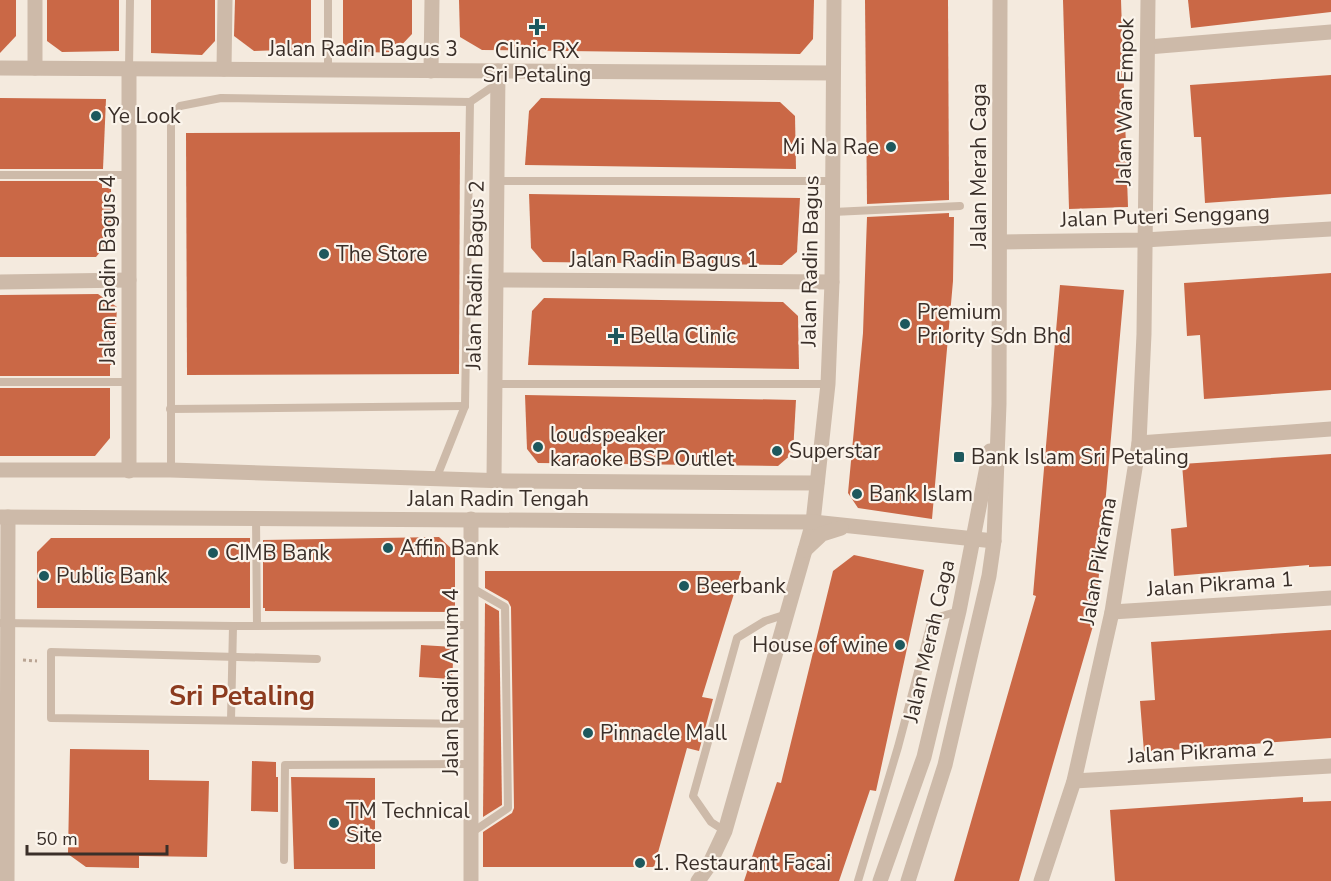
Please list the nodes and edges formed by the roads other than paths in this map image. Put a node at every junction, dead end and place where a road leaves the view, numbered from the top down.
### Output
1 (35, 0) edge
2 (130, 0) edge
3 (225, 0) edge
4 (328, 0) edge
5 (432, 0) edge
6 (834, 0) edge
7 (1000, 0) edge
8 (1148, 0) edge
9 (1331, 32) edge
10 (1148, 47) junction
11 (0, 68) edge
12 (35, 68) junction
13 (129, 69) junction
14 (224, 69) junction
15 (328, 70) junction
16 (431, 71) junction
17 (833, 73) junction
18 (498, 77) junction
19 (470, 102) junction
20 (0, 175) edge
21 (129, 175) junction
22 (497, 181) junction
23 (832, 181) junction
24 (960, 207) dead end
25 (832, 212) junction
26 (1331, 229) edge
27 (1144, 240) junction
28 (1000, 242) junction
29 (129, 280) junction
30 (496, 280) junction
31 (0, 282) edge
32 (832, 282) junction
33 (0, 382) edge
34 (129, 382) junction
35 (495, 384) junction
36 (828, 384) junction
37 (999, 404) junction
38 (465, 406) junction
39 (170, 409) junction
40 (1331, 429) edge
41 (1139, 443) junction
42 (0, 470) edge
43 (171, 470) junction
44 (129, 471) junction
45 (436, 479) junction
46 (494, 480) junction
47 (817, 483) junction
48 (4, 517) edge
49 (256, 518) junction
50 (471, 519) junction
51 (813, 522) junction
52 (852, 527) junction
53 (973, 539) junction
54 (994, 542) junction
55 (805, 550) junction
56 (472, 588) junction
57 (1331, 598) edge
58 (959, 611) junction
59 (1112, 612) junction
60 (787, 614) junction
61 (4, 623) edge
62 (472, 625) junction
63 (232, 626) junction
64 (257, 626) junction
65 (233, 657) junction
66 (317, 659) dead end
67 (4, 720) edge
68 (231, 720) junction
69 (472, 724) junction
70 (472, 764) junction
71 (1331, 766) edge
72 (1074, 781) junction
73 (3, 818) edge
74 (725, 831) junction
75 (471, 833) junction
76 (284, 860) dead end
77 (7, 881) edge
78 (471, 881) edge
79 (698, 881) edge
80 (858, 881) edge
81 (880, 881) edge
82 (908, 881) edge
83 (1041, 881) edge

1 - 12 street
2 - 13 lane
3 - 14 street
4 - 15 lane
5 - 16 street
6 - 17 street, Jalan Radin Bagus
7 - 28 street, Jalan Merah Caga
8 - 10 street, Jalan Wan Empok
9 - 10 street
10 - 27 street, Jalan Wan Empok
11 - 12 street, Jalan Radin Bagus 3
12 - 13 street, Jalan Radin Bagus 3
13 - 14 street, Jalan Radin Bagus 3
13 - 21 street, Jalan Radin Bagus 4
14 - 15 street, Jalan Radin Bagus 3
15 - 16 street, Jalan Radin Bagus 3
16 - 18 street, Jalan Radin Bagus 3
17 - 18 street, Jalan Radin Bagus 3
17 - 23 street, Jalan Radin Bagus
18 - 19 lane
18 - 22 street, Jalan Radin Bagus 2
19 - 38 lane
19 - 39 lane
20 - 21 lane
21 - 29 street, Jalan Radin Bagus 4
22 - 23 lane
22 - 30 street, Jalan Radin Bagus 2
23 - 25 street, Jalan Radin Bagus
24 - 25 lane
25 - 32 street, Jalan Radin Bagus
26 - 27 street, Jalan Puteri Senggang
27 - 28 street, Jalan Puteri Senggang
27 - 41 street, Jalan Pikrama
28 - 37 street, Jalan Merah Caga
29 - 31 street
29 - 34 street, Jalan Radin Bagus 4
30 - 32 street, Jalan Radin Bagus 1
30 - 35 street, Jalan Radin Bagus 2
32 - 36 street, Jalan Radin Bagus
33 - 34 lane
34 - 44 street, Jalan Radin Bagus 4
35 - 36 lane
35 - 46 street, Jalan Radin Bagus 2
36 - 47 street, Jalan Radin Bagus
37 - 53 street, Jalan Merah Caga
37 - 54 street, Jalan Merah Caga
38 - 39 lane
38 - 45 lane
39 - 43 lane
40 - 41 street
41 - 59 street, Jalan Pikrama
42 - 44 street, Jalan Radin Tengah
43 - 44 street, Jalan Radin Tengah
43 - 45 street, Jalan Radin Tengah
45 - 46 street, Jalan Radin Tengah
46 - 47 street, Jalan Radin Tengah
47 - 51 street, Jalan Radin Bagus
48 - 49 street, Jalan Radin Tengah
48 - 61 street
49 - 50 street, Jalan Radin Tengah
49 - 64 lane
50 - 51 street, Jalan Radin Tengah
50 - 56 street, Jalan Radin Anum 4
51 - 52 street, Jalan Radin Tengah
51 - 55 street, Jalan Radin Bagus
52 - 53 street, Jalan Radin Tengah
52 - 55 street
53 - 54 street, Jalan Radin Tengah
53 - 58 street, Jalan Merah Caga
54 - 82 street, Jalan Merah Caga
55 - 60 street, Jalan Radin Bagus
56 - 62 street, Jalan Radin Anum 4
56 - 75 lane
57 - 59 street, Jalan Pikrama 1
58 - 80 lane
58 - 81 street, Jalan Merah Caga
59 - 72 street, Jalan Pikrama
60 - 74 street, Jalan Radin Bagus
60 - 74 lane
61 - 63 lane
61 - 67 street
62 - 64 lane
62 - 69 street, Jalan Radin Anum 4
63 - 64 lane
63 - 65 lane
65 - 66 lane
65 - 68 lane
65 - 68 lane
67 - 73 street
68 - 69 lane
69 - 70 street, Jalan Radin Anum 4
70 - 75 street, Jalan Radin Anum 4
70 - 76 lane
71 - 72 street, Jalan Pikrama 2
72 - 83 street, Jalan Pikrama
73 - 77 street
74 - 79 street, Jalan Radin Bagus
75 - 78 street, Jalan Radin Anum 4

